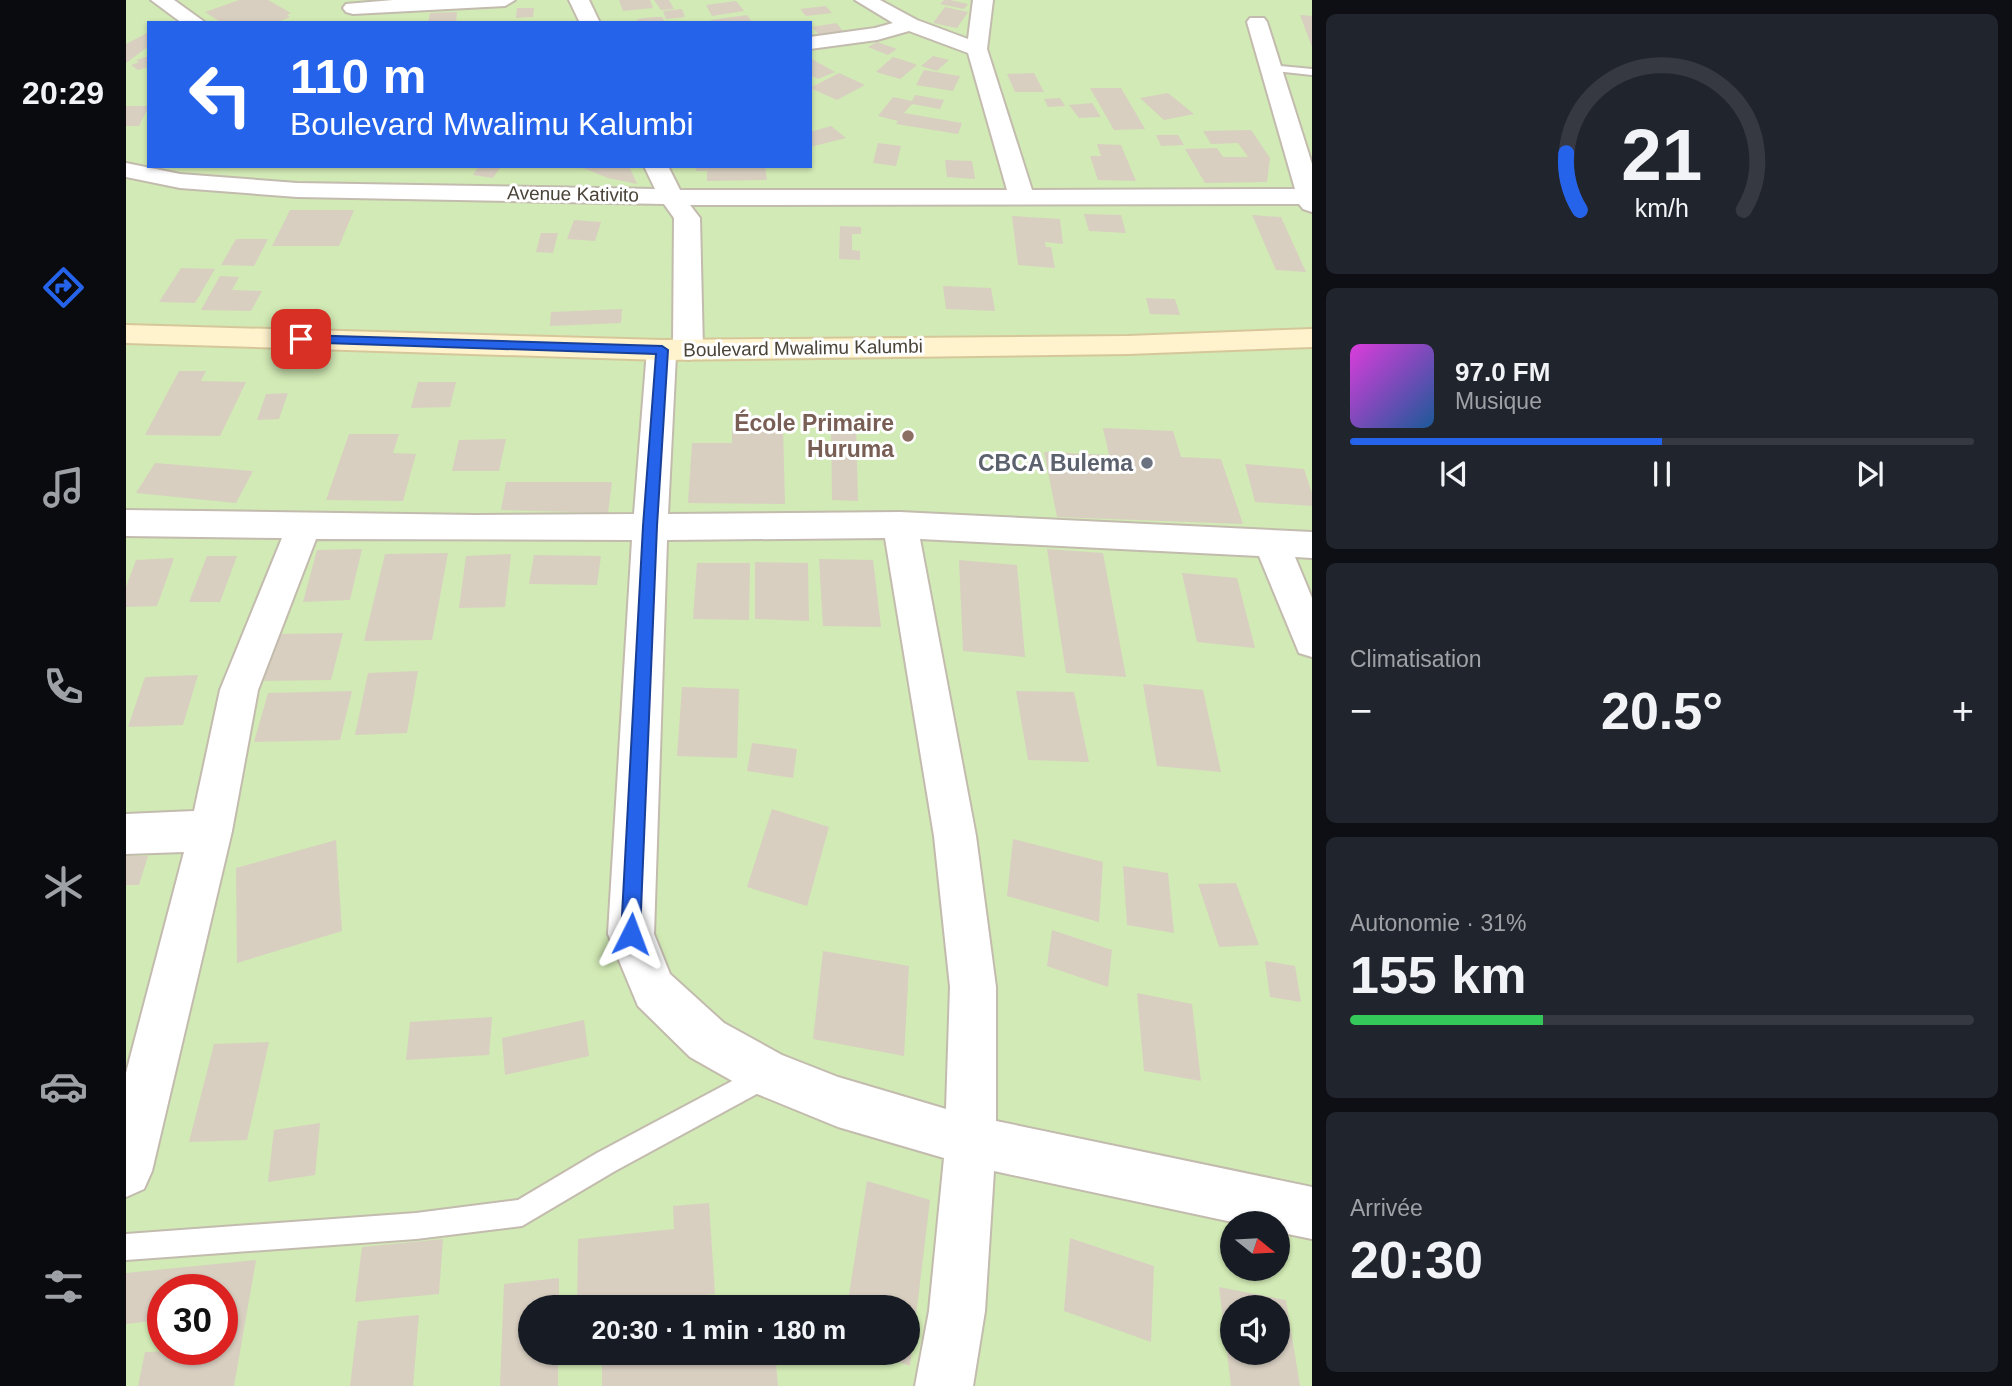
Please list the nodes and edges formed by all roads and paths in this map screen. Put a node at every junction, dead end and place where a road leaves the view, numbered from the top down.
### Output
1 (161, 0) edge
2 (505, 0) edge
3 (579, 0) edge
4 (865, 0) edge
5 (983, 0) edge
6 (357, 4) edge
7 (193, 21) edge
8 (336, 21) edge
9 (589, 21) edge
10 (1257, 22) dead end
11 (910, 24) junction
12 (812, 43) edge
13 (977, 49) junction
14 (1270, 68) junction
15 (1312, 72) edge
16 (657, 168) edge
17 (126, 170) edge
18 (552, 171) dead end
19 (612, 195) junction
20 (671, 197) junction
21 (1022, 198) junction
22 (1311, 199) edge
23 (126, 334) edge
24 (1312, 338) edge
25 (675, 350) junction
26 (126, 523) edge
27 (900, 525) junction
28 (304, 526) junction
29 (650, 526) junction
30 (1272, 545) junction
31 (1312, 545) edge
32 (1312, 642) edge
33 (211, 831) junction
34 (126, 834) edge
35 (767, 1074) junction
36 (971, 1141) junction
37 (126, 1171) edge
38 (1312, 1213) edge
39 (126, 1247) edge
40 (944, 1386) edge

1 - 7 street
2 - 6 street
3 - 9 street
4 - 11 street
5 - 13 street
6 - 8 street
10 - 14 street
11 - 12 street
11 - 13 street
13 - 21 street
14 - 15 lane
14 - 22 street
16 - 20 street
17 - 19 street, Avenue Kativito
18 - 19 street
19 - 20 street, Avenue Kativito
20 - 21 street, Avenue Kativito
20 - 25 street
21 - 22 street, Avenue Kativito
23 - 25 street, Boulevard Mwalimu Kalumbi
24 - 25 street, Boulevard Mwalimu Kalumbi
25 - 29 street
26 - 28 street
27 - 29 street
27 - 30 street
27 - 36 street
28 - 29 street
28 - 33 street
29 - 35 street
30 - 31 street
30 - 32 street
33 - 34 street
33 - 37 street
35 - 36 street
35 - 39 lane
36 - 38 street
36 - 40 street

